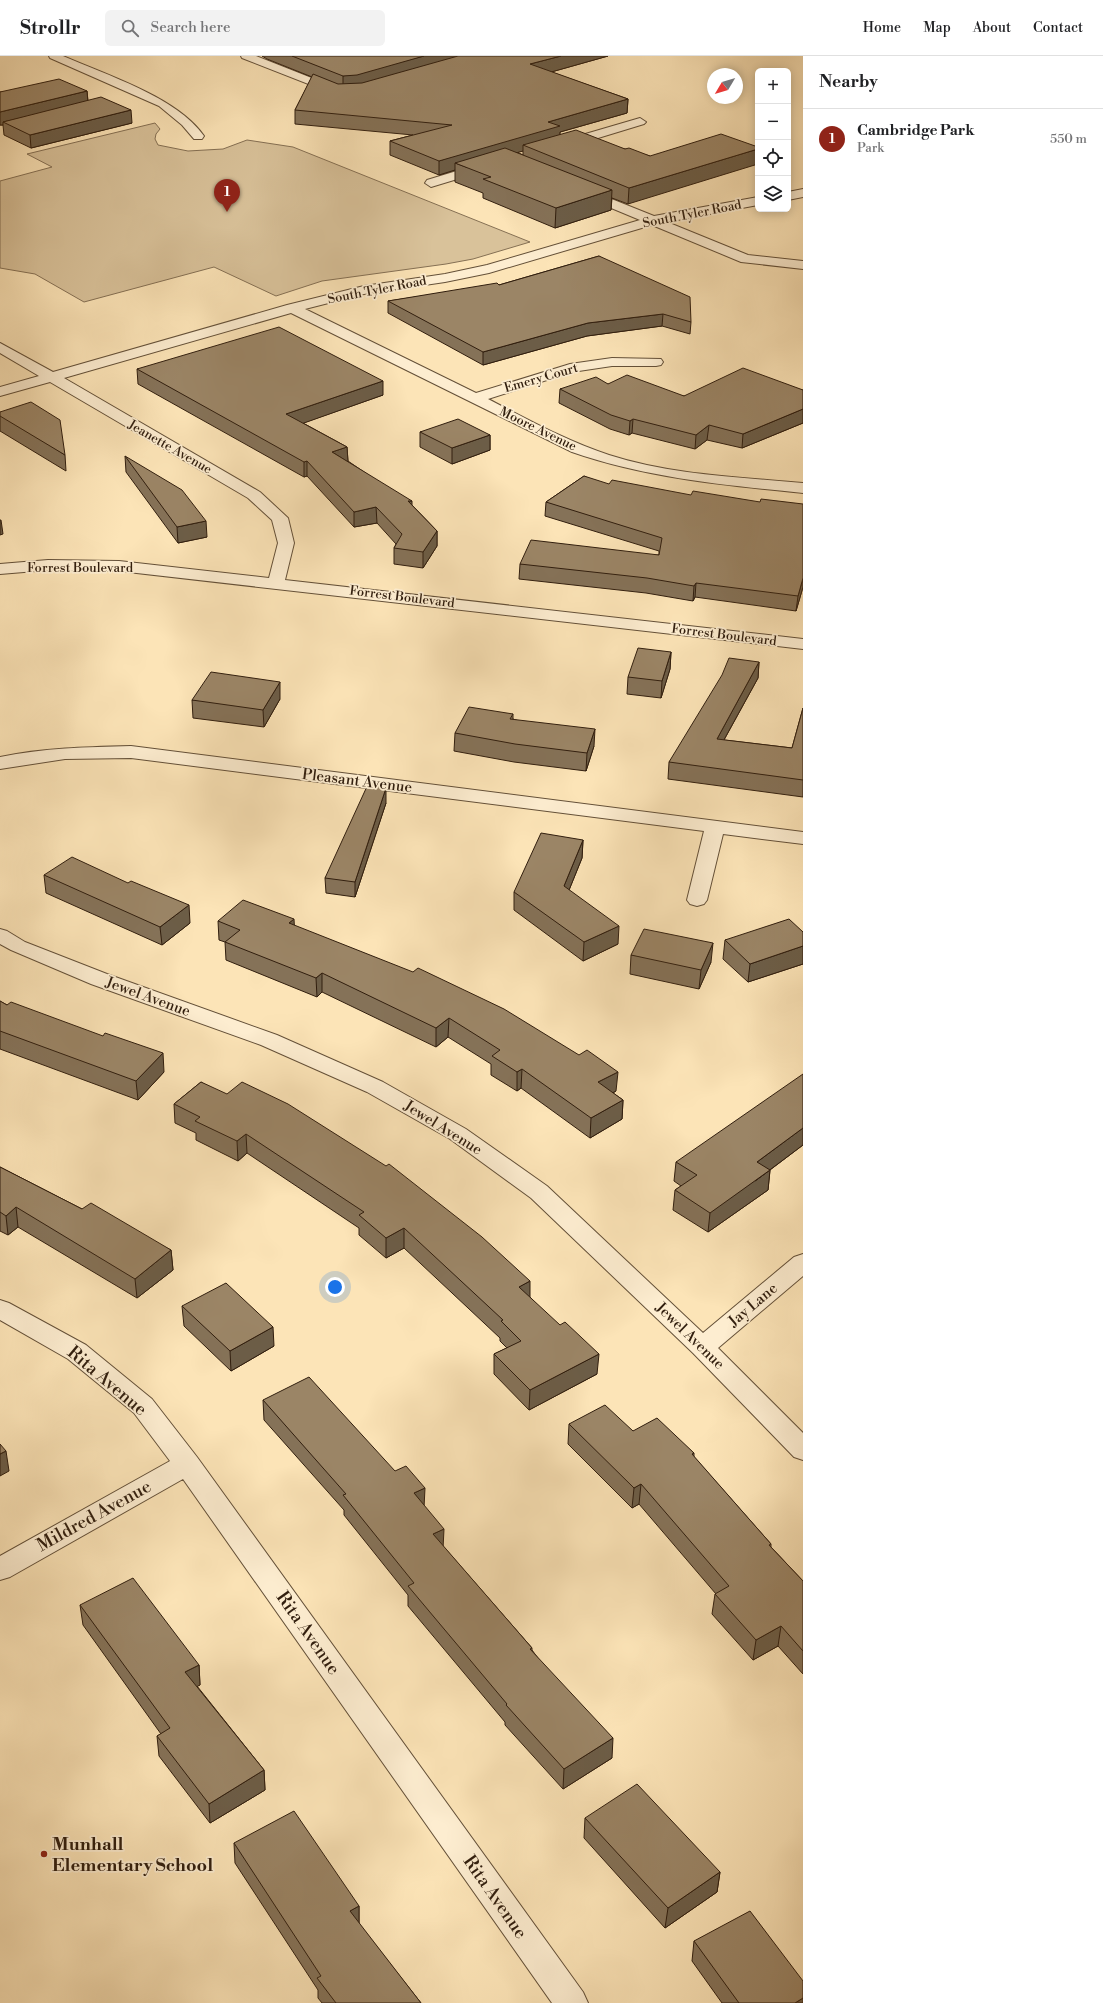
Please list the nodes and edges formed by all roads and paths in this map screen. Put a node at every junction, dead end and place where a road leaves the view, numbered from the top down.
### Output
1 (54, 56) edge
2 (246, 56) edge
3 (350, 94) edge
4 (142, 95) junction
5 (127, 98) dead end
6 (640, 122) dead end
7 (198, 136) dead end
8 (549, 149) edge
9 (498, 163) edge
10 (430, 183) dead end
11 (572, 188) edge
12 (803, 193) edge
13 (791, 195) edge
14 (755, 202) edge
15 (654, 220) junction
16 (803, 265) edge
17 (292, 308) junction
18 (0, 347) edge
19 (656, 362) dead end
20 (51, 378) junction
21 (0, 392) edge
22 (476, 398) junction
23 (803, 488) edge
24 (0, 569) edge
25 (276, 583) junction
26 (803, 644) edge
27 (0, 764) edge
28 (715, 827) junction
29 (803, 838) edge
30 (697, 900) dead end
31 (0, 935) edge
32 (803, 1263) edge
33 (0, 1309) edge
34 (702, 1347) junction
35 (803, 1450) edge
36 (187, 1464) junction
37 (0, 1569) edge
38 (570, 2003) edge

1 - 4 street
2 - 3 street
4 - 5 street
4 - 7 street
6 - 8 street
9 - 10 street
11 - 15 street
12 - 13 street
14 - 15 street, South Tyler Road
15 - 16 street
15 - 17 street, South Tyler Road
17 - 20 street, South Tyler Road
17 - 22 street, Moore Avenue
18 - 20 street, Jeanette Avenue
19 - 22 street, Emery Court
20 - 21 street, South Tyler Road
20 - 25 street, Jeanette Avenue
22 - 23 street, Moore Avenue
24 - 25 street, Forrest Boulevard
25 - 26 street, Forrest Boulevard
27 - 28 street, Pleasant Avenue
28 - 29 street, Pleasant Avenue
28 - 30 street
31 - 34 street, Jewel Avenue
32 - 34 street, Jay Lane
33 - 36 street, Rita Avenue
34 - 35 street, Jewel Avenue
36 - 37 street, Mildred Avenue
36 - 38 street, Rita Avenue

